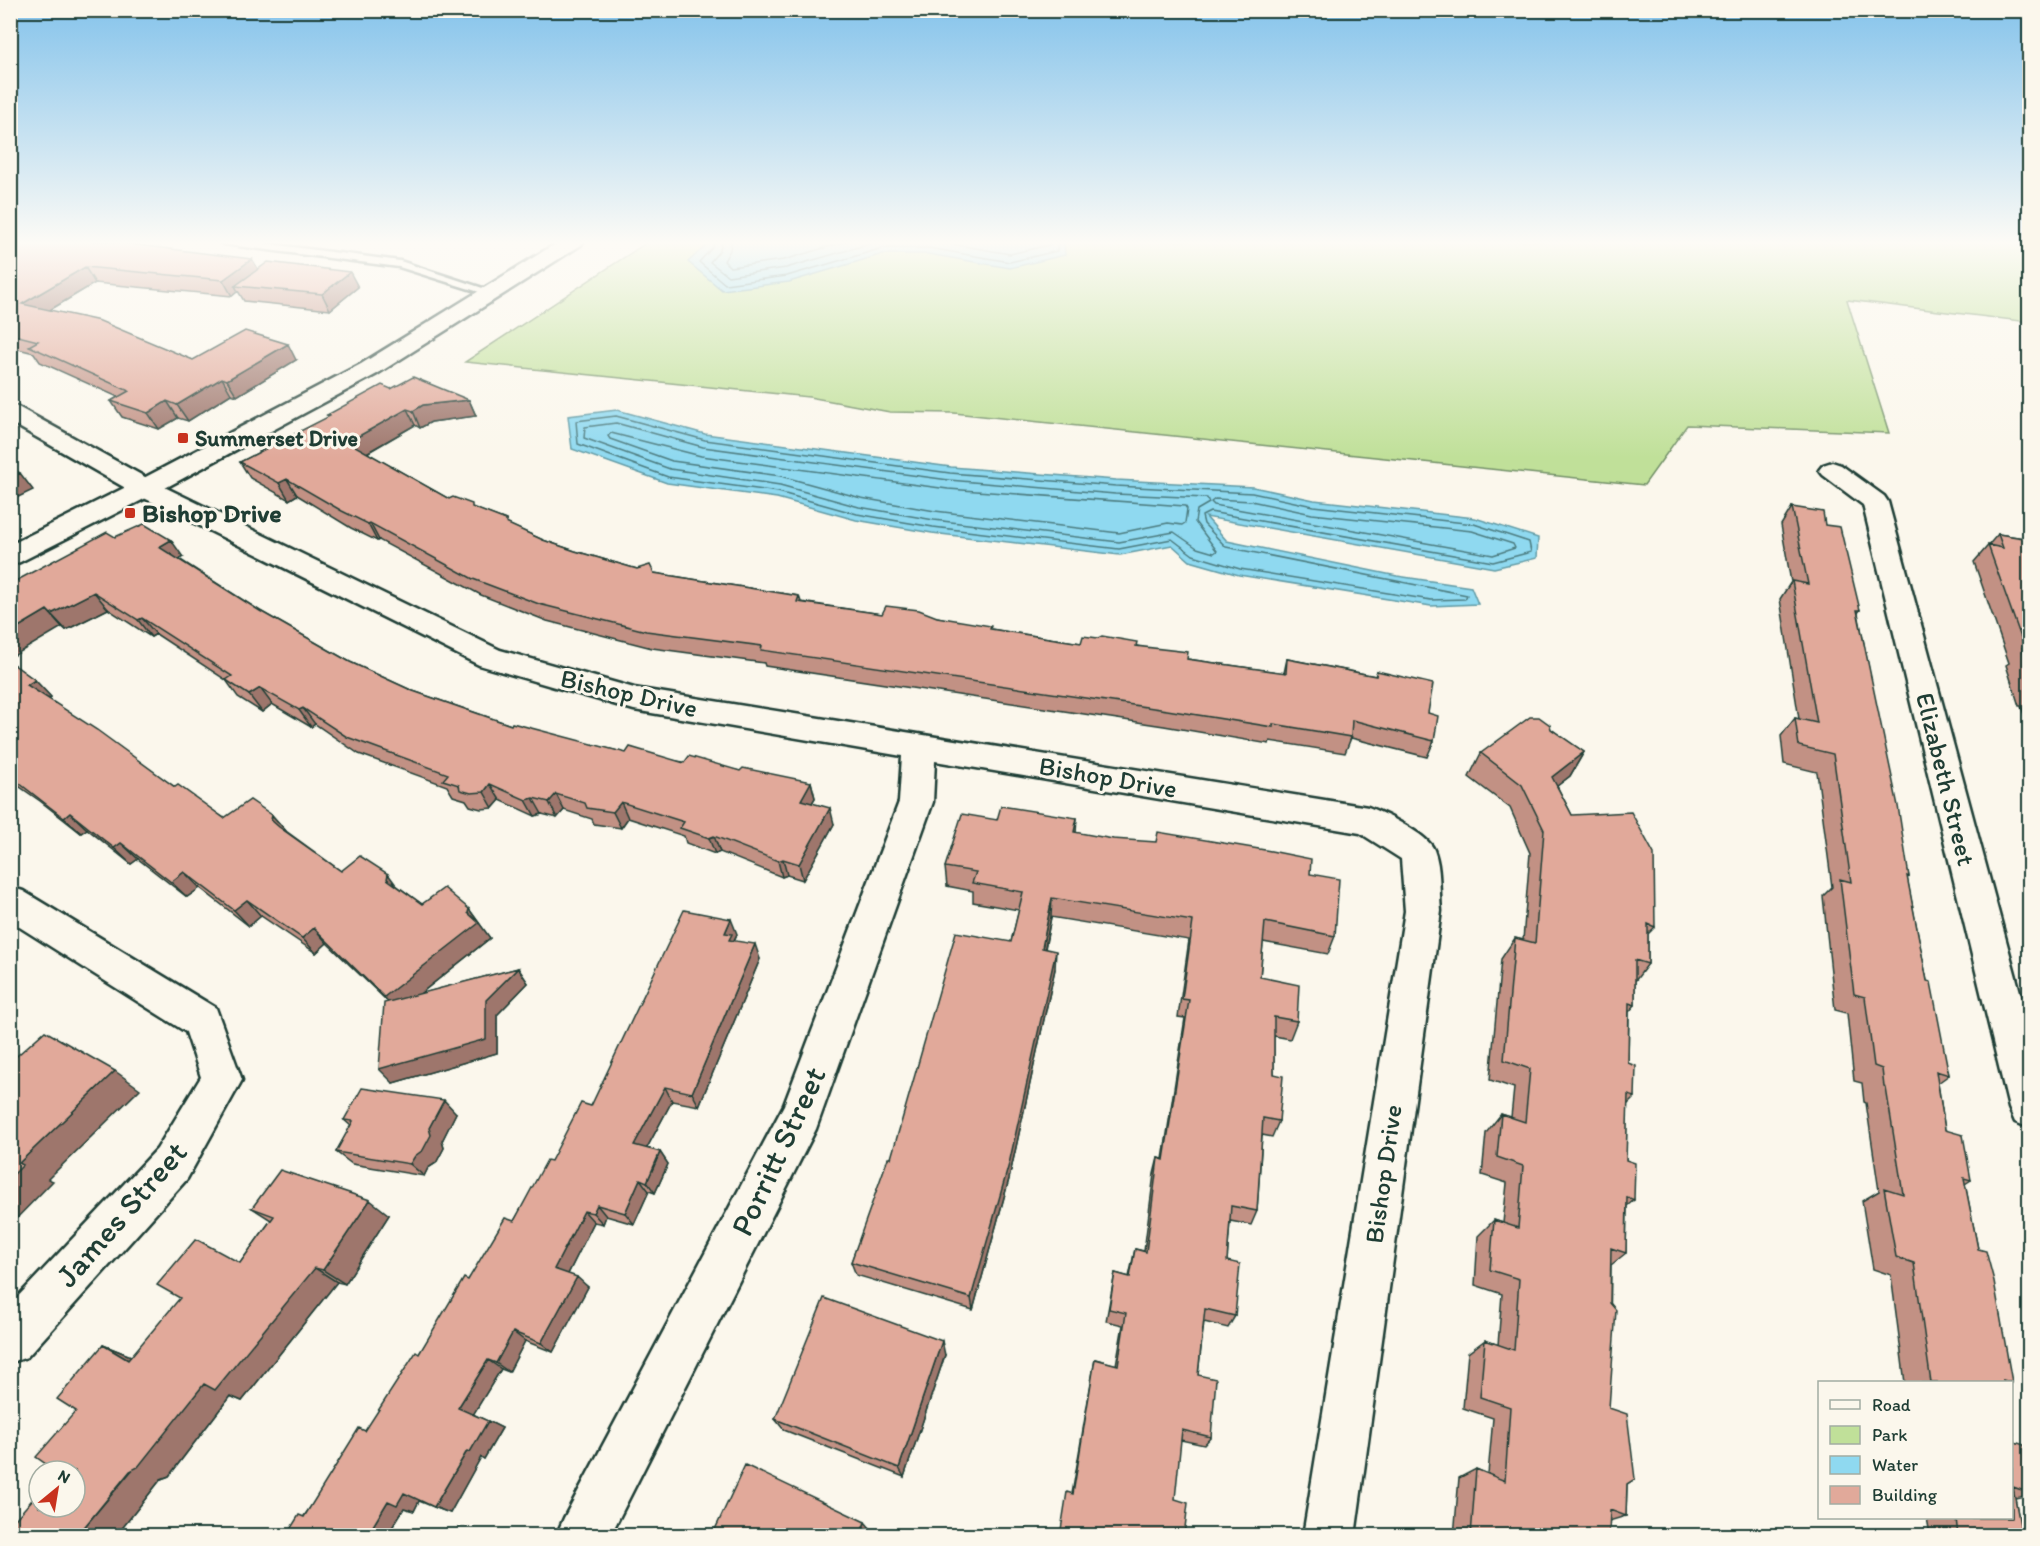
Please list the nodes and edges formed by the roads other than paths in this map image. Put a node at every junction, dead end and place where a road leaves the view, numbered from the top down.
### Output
1 (460, 313) edge
2 (10, 412) edge
3 (1832, 470) dead end
4 (145, 488) junction
5 (10, 556) edge
6 (919, 745) junction
7 (10, 902) edge
8 (2030, 1108) edge
9 (10, 1340) edge
10 (582, 1536) edge
11 (1329, 1536) edge

1 - 4 street
2 - 4 street
3 - 8 street, Elizabeth Street
4 - 5 street
4 - 6 street, Bishop Drive
6 - 10 street, Porritt Street
6 - 11 street, Bishop Drive
7 - 9 street, James Street

